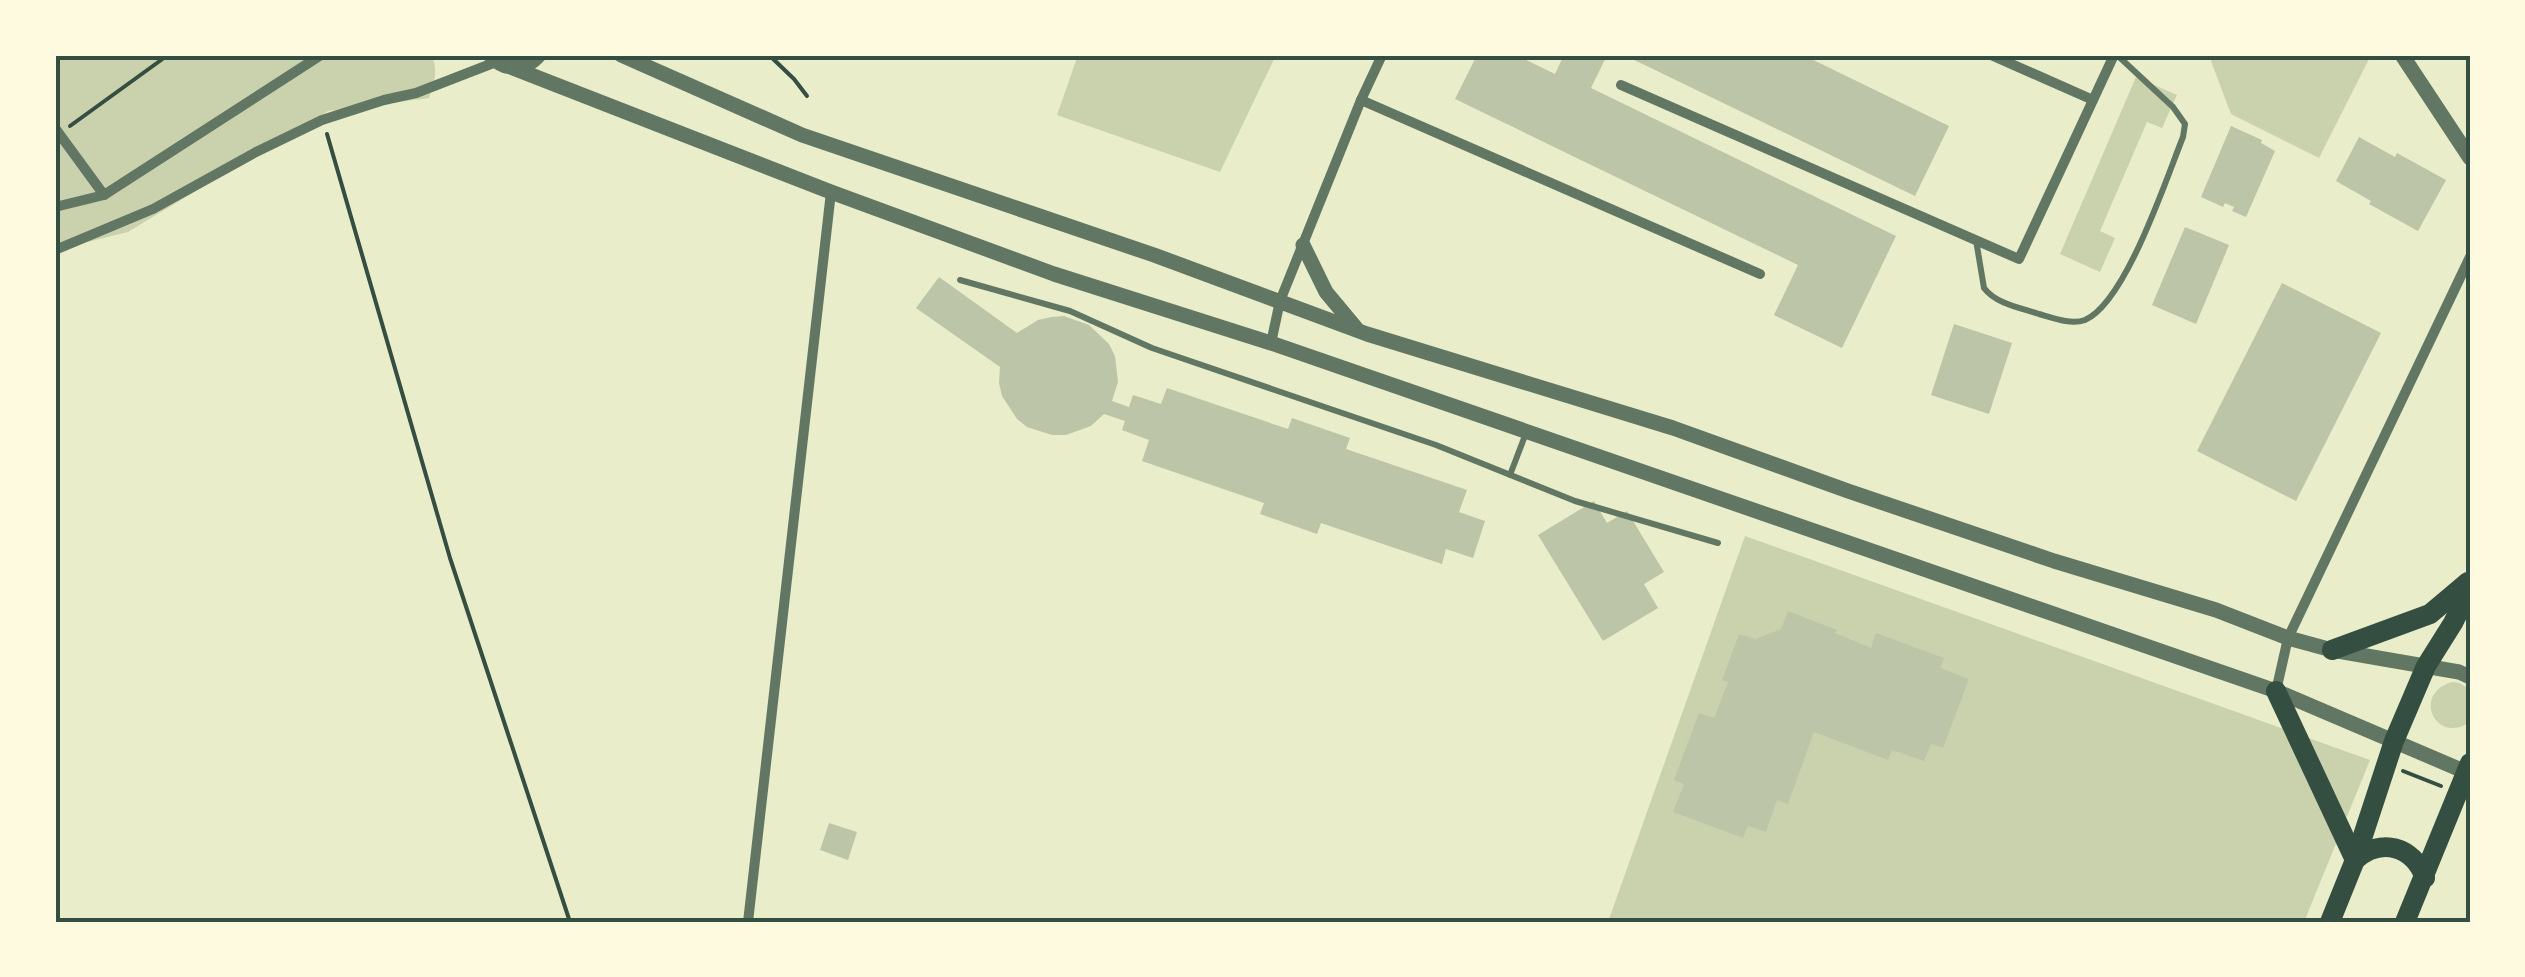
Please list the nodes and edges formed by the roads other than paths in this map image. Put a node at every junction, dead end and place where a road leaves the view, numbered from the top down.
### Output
1 (321, 55) edge
2 (539, 55) edge
3 (621, 55) edge
4 (1382, 55) edge
5 (1991, 55) edge
6 (2116, 55) edge
7 (2402, 55) edge
8 (493, 58) edge
9 (513, 68) junction
10 (1621, 85) dead end
11 (1362, 100) junction
12 (2094, 100) junction
13 (57, 131) edge
14 (2470, 158) edge
15 (831, 192) junction
16 (104, 195) junction
17 (55, 208) edge
18 (1976, 240) junction
19 (1303, 245) junction
20 (55, 250) edge
21 (2470, 257) edge
22 (1760, 274) dead end
23 (960, 280) dead end
24 (1280, 301) junction
25 (1358, 330) junction
26 (1270, 342) junction
27 (1527, 432) junction
28 (1510, 475) junction
29 (1718, 543) dead end
30 (2470, 581) edge
31 (2470, 589) edge
32 (2288, 638) junction
33 (2332, 650) junction
34 (2426, 666) junction
35 (2470, 677) edge
36 (2276, 691) junction
37 (2394, 741) junction
38 (2468, 768) edge
39 (2355, 860) junction
40 (2425, 878) junction
41 (748, 922) edge
42 (2330, 922) edge
43 (2405, 922) edge

1 - 16 street
2 - 9 street
3 - 24 street
4 - 11 street
5 - 12 street
6 - 12 street
6 - 18 lane
7 - 14 street
8 - 9 street
8 - 20 street
9 - 15 street
10 - 18 street
11 - 19 street
11 - 22 street
12 - 18 street
13 - 16 street
15 - 26 street
15 - 41 street
16 - 17 street
19 - 24 street
19 - 25 street
21 - 32 street
23 - 28 lane
24 - 25 street
24 - 26 street
25 - 32 street
26 - 27 street
27 - 28 lane
27 - 36 street
28 - 29 lane
30 - 33 main road
31 - 34 main road
32 - 33 street
32 - 36 street
33 - 34 street
34 - 35 street
34 - 37 main road
36 - 37 street
36 - 39 main road
37 - 38 street
37 - 39 main road
38 - 40 main road
39 - 40 main road
39 - 42 main road
40 - 43 main road

